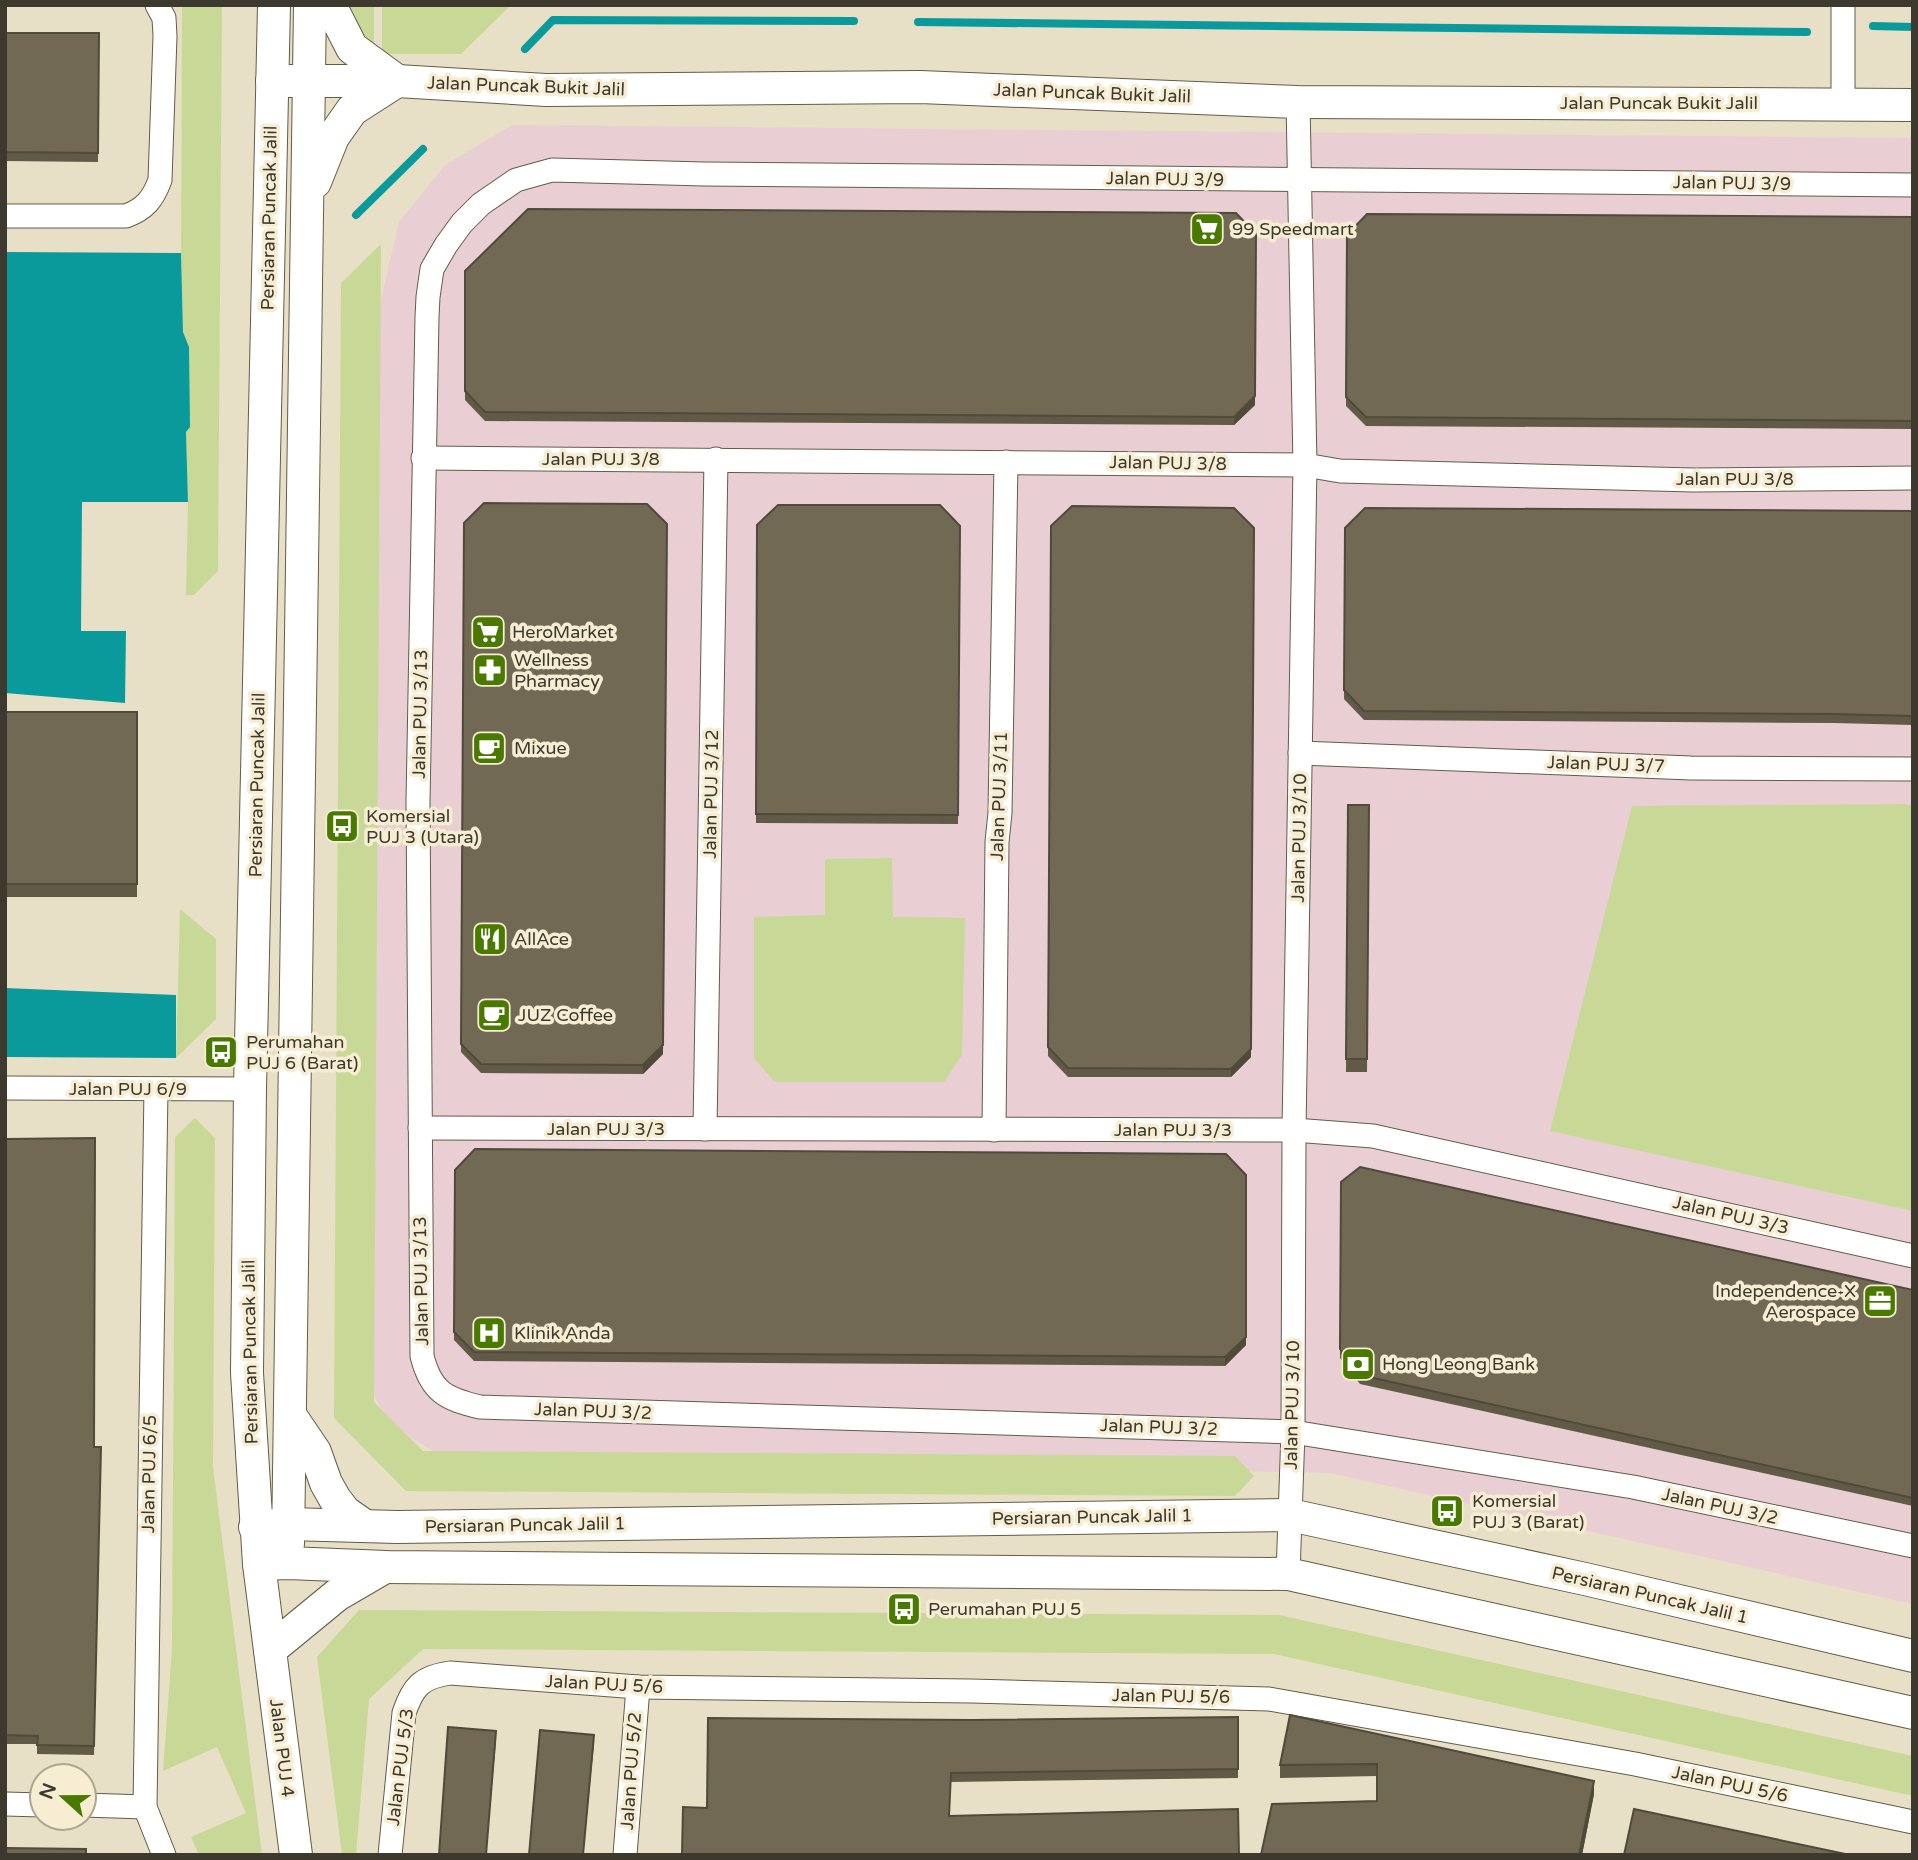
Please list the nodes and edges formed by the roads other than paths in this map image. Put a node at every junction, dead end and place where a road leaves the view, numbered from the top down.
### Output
1 (157, 5) edge
2 (274, 5) edge
3 (310, 5) edge
4 (330, 5) edge
5 (1843, 5) edge
6 (309, 80) junction
7 (272, 81) junction
8 (397, 81) junction
9 (1298, 102) junction
10 (1843, 104) junction
11 (1913, 105) edge
12 (1300, 181) junction
13 (1913, 185) edge
14 (308, 200) junction
15 (5, 216) edge
16 (446, 245) joint
17 (424, 458) junction
18 (716, 459) junction
19 (1006, 463) junction
20 (1305, 465) junction
21 (1913, 478) edge
22 (1300, 753) junction
23 (1913, 769) edge
24 (5, 1088) edge
25 (156, 1089) junction
26 (250, 1089) junction
27 (419, 1128) junction
28 (705, 1129) junction
29 (994, 1129) junction
30 (1294, 1130) junction
31 (1913, 1256) edge
32 (422, 1356) joint
33 (290, 1415) junction
34 (1293, 1432) junction
35 (1290, 1515) junction
36 (288, 1524) junction
37 (365, 1526) junction
38 (255, 1527) junction
39 (1913, 1546) edge
40 (273, 1564) junction
41 (386, 1567) junction
42 (1288, 1574) junction
43 (270, 1645) junction
44 (1913, 1656) edge
45 (420, 1684) joint
46 (638, 1687) junction
47 (1913, 1713) edge
48 (5, 1804) edge
49 (28, 1805) edge
50 (98, 1805) edge
51 (145, 1807) junction
52 (1913, 1822) edge
53 (164, 1855) edge
54 (296, 1855) edge
55 (390, 1855) edge
56 (625, 1855) edge

1 - 15 street
2 - 7 main road, Persiaran Puncak Jalil
3 - 6 main road
4 - 8 main road
5 - 10 street
6 - 7 main road, Jalan Puncak Bukit Jalil
6 - 8 main road, Jalan Puncak Bukit Jalil
6 - 14 main road
7 - 26 main road, Persiaran Puncak Jalil
8 - 9 main road, Jalan Puncak Bukit Jalil
8 - 14 main road
9 - 10 main road, Jalan Puncak Bukit Jalil
9 - 12 street, Jalan PUJ 3/10
10 - 11 main road, Jalan Puncak Bukit Jalil
12 - 13 street, Jalan PUJ 3/9
12 - 16 street, Jalan PUJ 3/9
12 - 20 street, Jalan PUJ 3/10
14 - 33 main road
16 - 17 street, Jalan PUJ 3/13
17 - 18 street, Jalan PUJ 3/8
17 - 27 street, Jalan PUJ 3/13
18 - 19 street, Jalan PUJ 3/8
18 - 28 street, Jalan PUJ 3/12
19 - 20 street, Jalan PUJ 3/8
19 - 29 street, Jalan PUJ 3/11
20 - 21 street, Jalan PUJ 3/8
20 - 22 street, Jalan PUJ 3/10
22 - 23 street, Jalan PUJ 3/7
22 - 30 street, Jalan PUJ 3/10
24 - 25 street, Jalan PUJ 6/9
25 - 26 street, Jalan PUJ 6/9
25 - 51 street, Jalan PUJ 6/5
26 - 38 main road, Persiaran Puncak Jalil
27 - 28 street, Jalan PUJ 3/3
27 - 32 street, Jalan PUJ 3/13
28 - 29 street, Jalan PUJ 3/3
29 - 30 street, Jalan PUJ 3/3
30 - 31 street, Jalan PUJ 3/3
30 - 34 street, Jalan PUJ 3/10
32 - 34 street, Jalan PUJ 3/2
33 - 36 main road
33 - 37 main road
34 - 35 street, Jalan PUJ 3/10
34 - 39 street, Jalan PUJ 3/2
35 - 37 main road, Persiaran Puncak Jalil 1
35 - 42 street, Jalan PUJ 3/10
35 - 44 main road, Persiaran Puncak Jalil 1
36 - 37 main road, Persiaran Puncak Jalil 1
36 - 38 main road, Persiaran Puncak Jalil 1
36 - 40 main road
38 - 40 main road, Persiaran Puncak Jalil
40 - 41 main road
40 - 43 main road, Jalan PUJ 4
41 - 42 main road
41 - 43 main road
42 - 47 main road
43 - 54 main road, Jalan PUJ 4
45 - 46 street, Jalan PUJ 5/6
45 - 55 street, Jalan PUJ 5/3
46 - 52 street, Jalan PUJ 5/6
46 - 56 street, Jalan PUJ 5/2
48 - 49 street
50 - 51 street
51 - 53 street, Jalan PUJ 6/5

